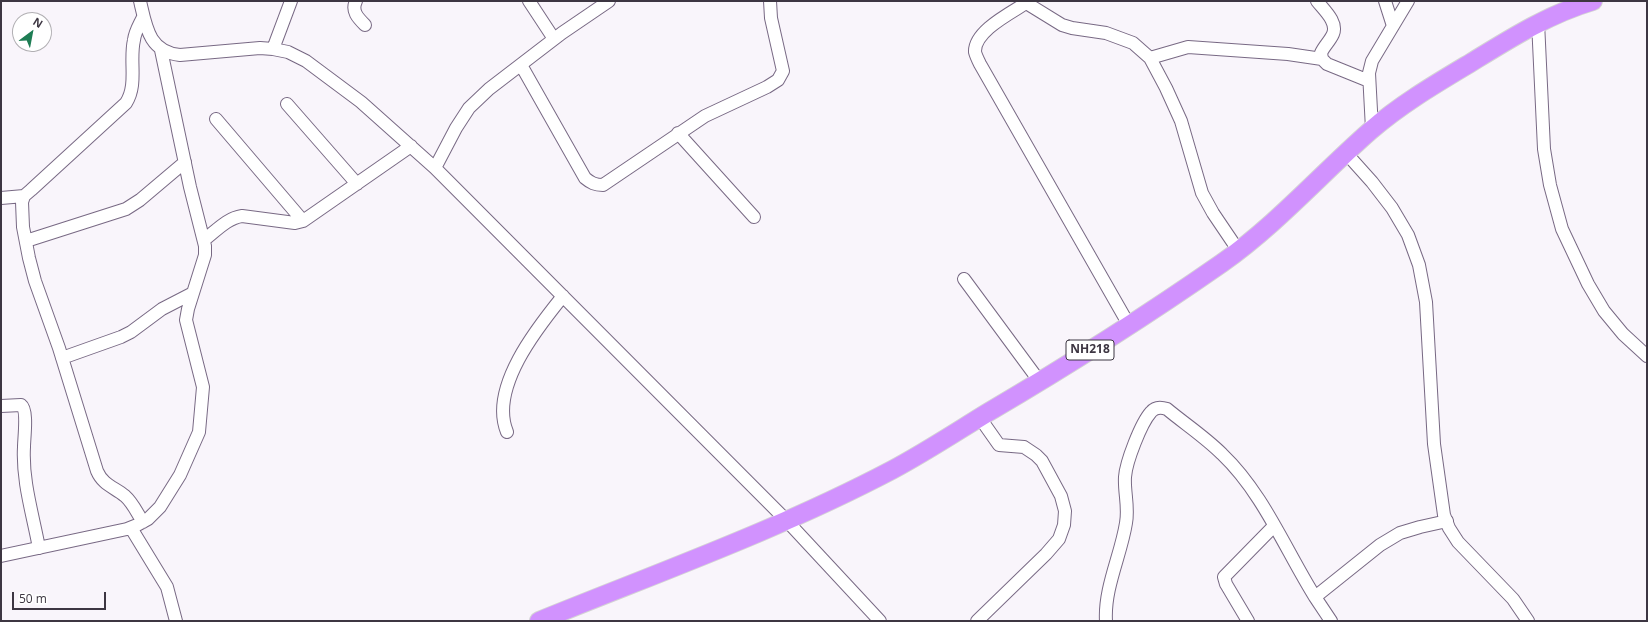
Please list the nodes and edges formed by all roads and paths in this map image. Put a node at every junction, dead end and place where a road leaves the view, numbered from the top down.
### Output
1 (140, 1) edge
2 (291, 1) edge
3 (356, 1) edge
4 (529, 1) edge
5 (609, 1) edge
6 (770, 1) edge
7 (1317, 1) edge
8 (1385, 1) edge
9 (1408, 1) edge
10 (1593, 1) edge
11 (1024, 2) edge
12 (1559, 7) edge
13 (144, 17) junction
14 (1538, 22) junction
15 (365, 25) dead end
16 (1393, 26) junction
17 (554, 39) junction
18 (273, 49) junction
19 (161, 50) junction
20 (1150, 58) junction
21 (1322, 59) junction
22 (521, 65) junction
23 (1369, 81) junction
24 (287, 104) dead end
25 (216, 119) dead end
26 (1372, 129) junction
27 (678, 133) junction
28 (411, 146) junction
29 (1346, 154) junction
30 (185, 162) junction
31 (435, 168) junction
32 (357, 184) junction
33 (24, 196) junction
34 (1, 198) edge
35 (754, 217) dead end
36 (303, 221) junction
37 (204, 240) junction
38 (26, 241) junction
39 (1238, 250) junction
40 (964, 279) dead end
41 (193, 293) junction
42 (563, 296) junction
43 (1129, 324) junction
44 (1647, 356) edge
45 (62, 358) junction
46 (1040, 382) junction
47 (1, 406) edge
48 (980, 418) junction
49 (507, 432) dead end
50 (787, 521) junction
51 (1447, 521) junction
52 (143, 522) junction
53 (1274, 526) junction
54 (131, 528) junction
55 (39, 548) junction
56 (1, 556) edge
57 (1315, 596) junction
58 (566, 616) edge
59 (176, 621) edge
60 (539, 621) edge
61 (880, 621) edge
62 (977, 621) edge
63 (1106, 621) edge
64 (1248, 621) edge
65 (1331, 621) edge
66 (1528, 621) edge

1 - 13 street
2 - 18 street
3 - 15 street
4 - 17 street
5 - 17 street
6 - 27 street
7 - 21 street
8 - 16 street
9 - 16 street
10 - 12 highway, NH218
11 - 20 street
11 - 43 street
12 - 14 highway, NH218
13 - 19 street
13 - 33 street
14 - 26 highway, NH218
14 - 44 street
16 - 23 street
17 - 22 street
18 - 19 street
18 - 28 street
19 - 30 street
20 - 21 street
20 - 39 street
21 - 23 street
22 - 27 street
22 - 31 street
23 - 26 street
24 - 32 street
25 - 36 street
26 - 29 highway, NH218
27 - 35 street
28 - 31 street
28 - 32 street
29 - 39 highway, NH218
29 - 51 street
30 - 37 street
30 - 38 street
31 - 42 street
32 - 36 street
33 - 34 street
33 - 38 street
36 - 37 street
37 - 41 street
38 - 45 street
39 - 43 highway, NH218
40 - 46 street
41 - 45 street
41 - 52 street
42 - 49 street
42 - 50 street
43 - 46 highway, NH218
45 - 52 street
46 - 48 highway, NH218
47 - 55 street
48 - 50 highway, NH218
48 - 62 street
50 - 58 highway, NH218
50 - 61 street
51 - 57 street
51 - 66 street
52 - 54 street
53 - 57 street
53 - 63 street
53 - 64 street
54 - 55 street
54 - 59 street
55 - 56 street
57 - 65 street
58 - 60 highway, NH218

